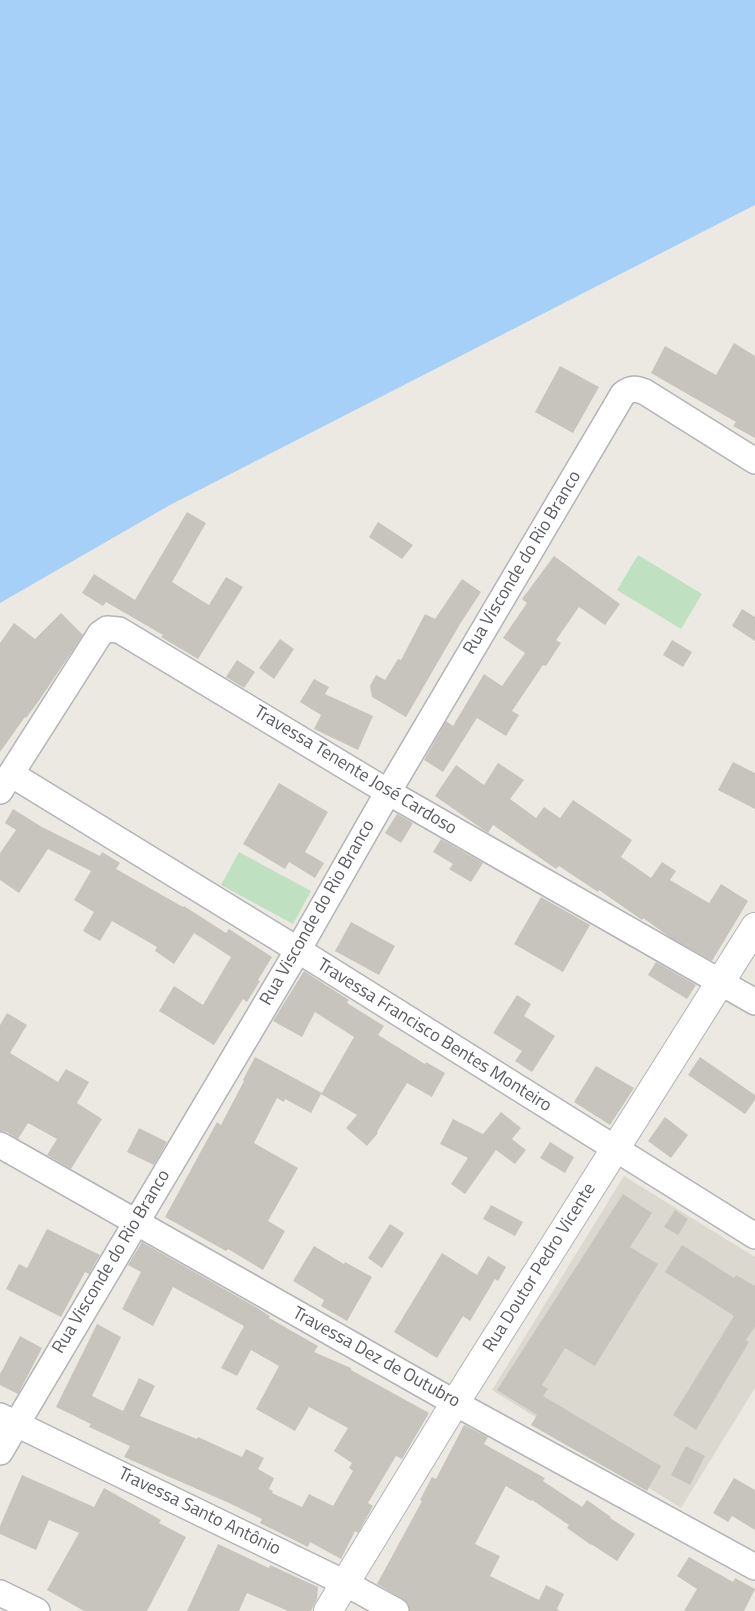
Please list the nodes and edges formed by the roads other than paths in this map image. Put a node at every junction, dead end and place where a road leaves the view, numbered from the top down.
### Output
1 (755, 460) edge
2 (5, 782) edge
3 (388, 792) junction
4 (755, 927) edge
5 (298, 950) junction
6 (721, 981) junction
7 (755, 1002) edge
8 (0, 1145) edge
9 (616, 1149) junction
10 (136, 1222) junction
11 (755, 1236) edge
12 (455, 1403) junction
13 (8, 1420) edge
14 (0, 1452) edge
15 (755, 1567) edge
16 (345, 1583) junction
17 (0, 1593) edge
18 (37, 1611) edge
19 (328, 1611) edge
20 (396, 1611) edge

1 - 3 street, Rua Visconde do Rio Branco
2 - 3 street, Travessa Tenente José Cardoso
2 - 5 street, Travessa Francisco Bentes Monteiro
3 - 5 street, Rua Visconde do Rio Branco
3 - 6 street, Travessa Tenente José Cardoso
4 - 6 street, Rua Doutor Pedro Vicente
5 - 9 street, Travessa Francisco Bentes Monteiro
5 - 10 street, Rua Visconde do Rio Branco
6 - 7 street, Travessa Tenente José Cardoso
6 - 9 street, Rua Doutor Pedro Vicente
8 - 10 street, Travessa Dez de Outubro
9 - 11 street, Travessa Francisco Bentes Monteiro
9 - 12 street, Rua Doutor Pedro Vicente
10 - 12 street, Travessa Dez de Outubro
10 - 13 street, Rua Visconde do Rio Branco
12 - 15 street, Travessa Dez de Outubro
12 - 16 street, Rua Doutor Pedro Vicente
13 - 14 street, Rua Visconde do Rio Branco
13 - 16 street, Travessa Santo Antônio
16 - 19 street, Rua Doutor Pedro Vicente
16 - 20 street, Travessa Santo Antônio
17 - 18 street

